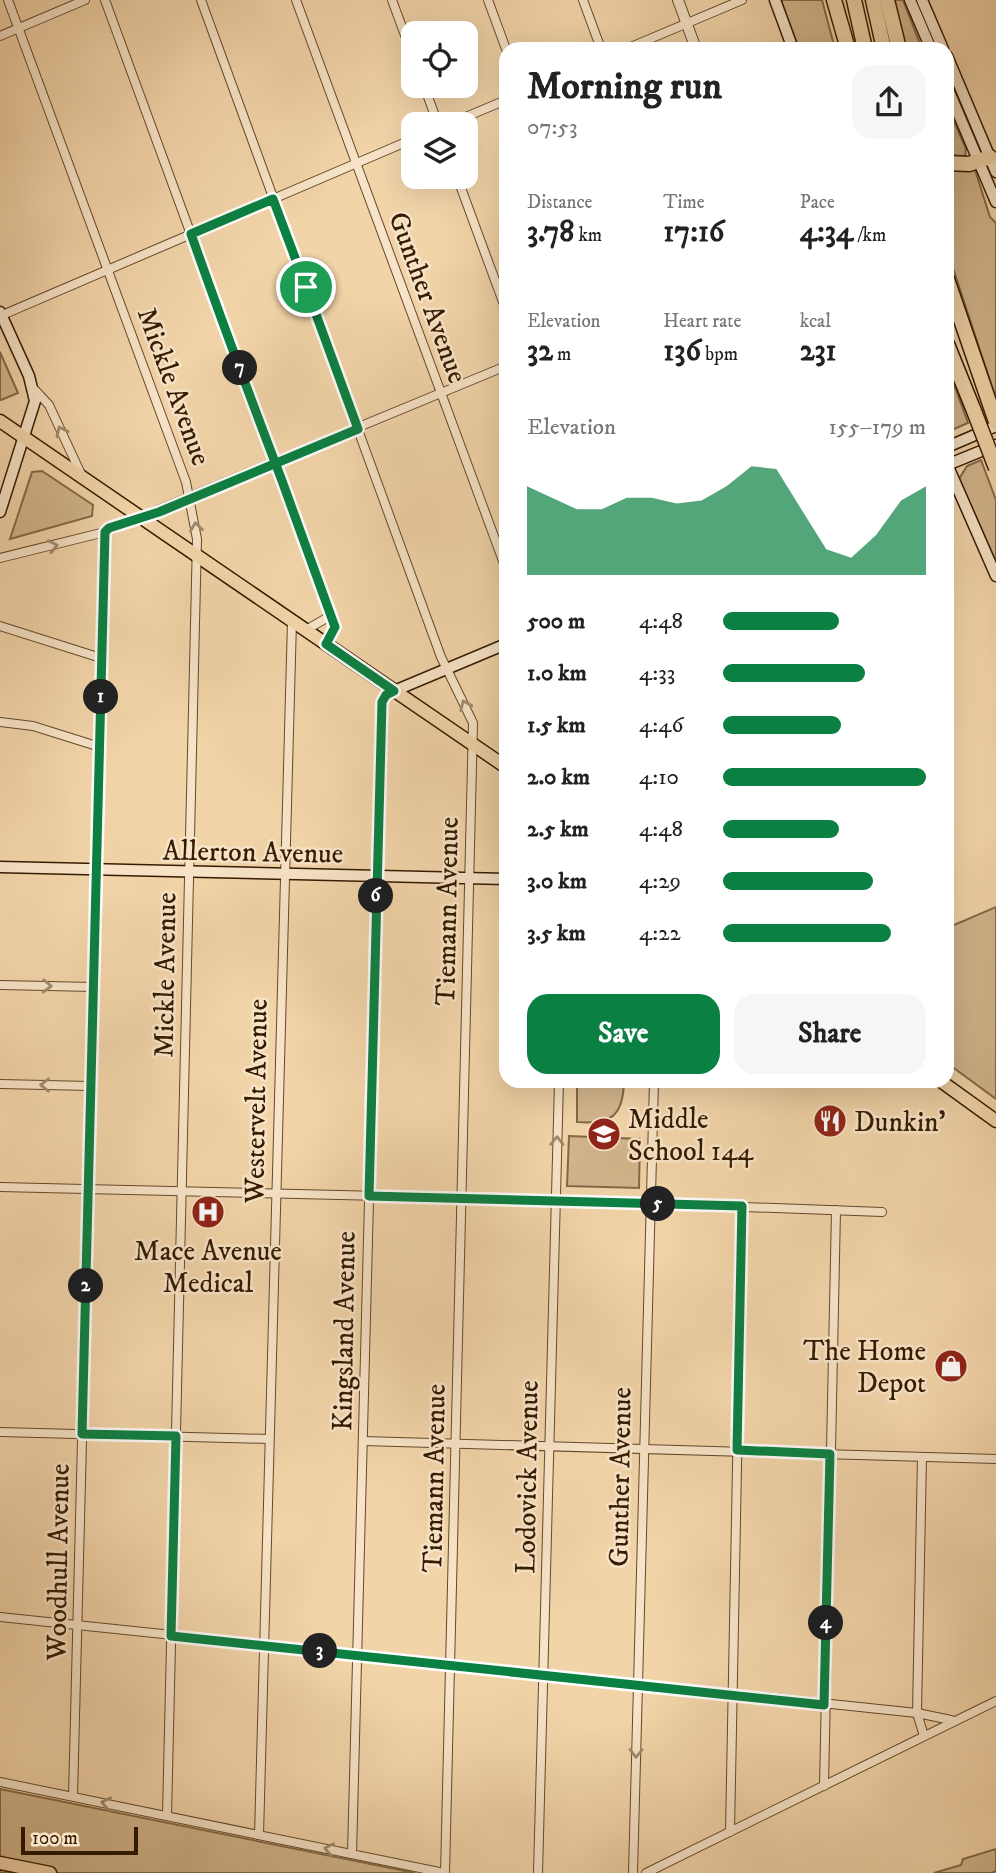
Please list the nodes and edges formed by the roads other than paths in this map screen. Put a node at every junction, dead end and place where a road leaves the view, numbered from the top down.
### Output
1 (8, 0) edge
2 (85, 0) edge
3 (105, 0) edge
4 (201, 0) edge
5 (296, 0) edge
6 (392, 0) edge
7 (488, 0) edge
8 (583, 0) edge
9 (678, 0) edge
10 (742, 0) edge
11 (775, 0) edge
12 (834, 0) edge
13 (854, 0) edge
14 (873, 0) edge
15 (887, 0) edge
16 (910, 0) edge
17 (922, 0) edge
18 (687, 23) junction
19 (401, 24) edge
20 (20, 28) junction
21 (0, 36) edge
22 (503, 42) edge
23 (598, 42) edge
24 (642, 42) edge
25 (694, 42) edge
26 (790, 42) edge
27 (846, 42) edge
28 (863, 42) edge
29 (882, 42) edge
30 (897, 42) edge
31 (927, 42) edge
32 (940, 42) edge
33 (954, 75) edge
34 (954, 101) edge
35 (499, 103) edge
36 (478, 112) edge
37 (401, 144) edge
38 (984, 159) junction
39 (954, 162) edge
40 (356, 164) junction
41 (996, 172) edge
42 (461, 189) edge
43 (273, 199) junction
44 (996, 202) edge
45 (191, 234) junction
46 (108, 270) junction
47 (499, 291) edge
48 (954, 300) edge
49 (1, 314) edge
50 (954, 361) edge
51 (499, 369) edge
52 (34, 389) junction
53 (440, 394) junction
54 (0, 421) edge
55 (996, 424) edge
56 (358, 429) junction
57 (24, 438) junction
58 (954, 444) edge
59 (996, 445) edge
60 (954, 461) edge
61 (275, 463) junction
62 (996, 469) edge
63 (83, 477) junction
64 (954, 480) edge
65 (191, 498) junction
66 (0, 512) edge
67 (142, 517) junction
68 (105, 532) junction
69 (499, 550) edge
70 (198, 556) junction
71 (0, 558) edge
72 (996, 576) edge
73 (330, 616) junction
74 (292, 621) junction
75 (0, 626) edge
76 (306, 630) junction
77 (326, 644) junction
78 (499, 647) edge
79 (101, 658) junction
80 (447, 669) junction
81 (394, 691) junction
82 (0, 722) edge
83 (474, 745) junction
84 (100, 747) junction
85 (499, 762) edge
86 (0, 867) edge
87 (96, 870) junction
88 (189, 872) junction
89 (283, 874) junction
90 (377, 877) junction
91 (470, 877) junction
92 (499, 879) edge
93 (0, 985) edge
94 (94, 987) junction
95 (0, 1083) edge
96 (90, 1086) junction
97 (559, 1088) edge
98 (654, 1088) edge
99 (951, 1088) edge
100 (996, 1121) edge
101 (0, 1187) edge
102 (88, 1190) junction
103 (182, 1192) junction
104 (276, 1194) junction
105 (369, 1196) junction
106 (462, 1199) junction
107 (556, 1200) junction
108 (650, 1203) junction
109 (742, 1206) junction
110 (836, 1210) junction
111 (882, 1212) dead end
112 (0, 1432) edge
113 (82, 1434) junction
114 (176, 1436) junction
115 (270, 1439) junction
116 (363, 1441) junction
117 (457, 1443) junction
118 (550, 1446) junction
119 (643, 1448) junction
120 (737, 1450) junction
121 (830, 1454) junction
122 (922, 1457) junction
123 (996, 1459) edge
124 (0, 1617) edge
125 (78, 1626) junction
126 (171, 1636) junction
127 (264, 1645) junction
128 (357, 1654) junction
129 (451, 1664) junction
130 (544, 1675) junction
131 (637, 1685) junction
132 (732, 1695) junction
133 (996, 1701) edge
134 (824, 1705) junction
135 (917, 1713) junction
136 (951, 1720) junction
137 (924, 1736) junction
138 (0, 1783) edge
139 (824, 1786) junction
140 (73, 1796) junction
141 (167, 1815) junction
142 (730, 1832) junction
143 (259, 1835) junction
144 (352, 1854) junction
145 (0, 1863) edge
146 (50, 1873) edge
147 (444, 1873) edge
148 (538, 1873) edge
149 (633, 1873) edge
150 (646, 1873) edge

1 - 20 street, Mickle Avenue
2 - 20 street
3 - 45 street
4 - 43 street, Tiemann Avenue
5 - 40 street, Gunther Avenue
6 - 19 street
7 - 22 street
8 - 23 street
9 - 18 street
10 - 18 street
11 - 26 main road
12 - 27 highway
13 - 28 highway
14 - 29 highway
15 - 30 highway
16 - 31 main road
17 - 32 main road
18 - 24 street
18 - 25 street
20 - 21 street
20 - 46 street, Mickle Avenue
33 - 38 main road
34 - 38 main road
35 - 36 street
37 - 40 street
38 - 39 highway
38 - 41 main road
38 - 44 main road
40 - 43 street
40 - 53 street, Gunther Avenue
42 - 47 street
43 - 45 street
43 - 56 street, Tiemann Avenue
45 - 46 street
45 - 61 street
46 - 49 street
46 - 65 street, Mickle Avenue
48 - 55 highway
49 - 52 main road
50 - 62 highway, bridge
51 - 53 street
52 - 57 main road
63 -> 52 street
53 - 56 street
53 - 69 street, Gunther Avenue
54 - 57 main road
55 - 58 main road
56 - 61 street
56 - 80 street, Tiemann Avenue
57 - 63 main road
57 - 66 main road
59 - 60 main road
61 - 65 street
61 - 73 street
63 - 67 main road
64 - 72 main road
65 - 67 street
70 -> 65 street, Mickle Avenue
67 - 68 street
67 - 70 main road
71 -> 68 street
68 - 79 street, Woodhull Avenue
70 - 74 main road
70 - 88 street, Mickle Avenue
73 - 76 street
73 - 77 street
74 - 76 main road
74 - 89 street, Westervelt Avenue
75 - 79 street
76 - 77 main road
77 - 81 main road
78 - 80 main road
79 - 84 street, Woodhull Avenue
80 - 81 main road
83 -> 80 street, Tiemann Avenue
81 - 83 main road
81 - 90 street, Kingsland Avenue
82 - 84 street
83 - 85 main road
83 - 91 street, Tiemann Avenue
84 - 87 street, Woodhull Avenue
86 - 87 main road, Allerton Avenue
87 - 88 main road, Allerton Avenue
87 - 94 street, Woodhull Avenue
88 - 89 main road, Allerton Avenue
88 - 103 street, Mickle Avenue
89 - 90 main road, Allerton Avenue
89 - 104 street, Westervelt Avenue
90 - 91 main road, Allerton Avenue
90 - 105 street, Kingsland Avenue
91 - 92 main road, Allerton Avenue
91 - 106 street, Tiemann Avenue
93 -> 94 street
94 - 96 street, Woodhull Avenue
96 -> 95 street
96 - 102 street, Woodhull Avenue
107 -> 97 street, Lodovick Avenue
98 - 108 street, Gunther Avenue
99 - 100 main road
101 - 102 street
102 - 103 street
102 - 113 street, Woodhull Avenue
103 - 104 street
103 - 114 street, Mickle Avenue
104 - 105 street
104 - 115 street, Westervelt Avenue
105 - 106 street
105 - 116 street, Kingsland Avenue
106 - 107 street
106 - 117 street, Tiemann Avenue
107 - 108 street
107 - 118 street, Lodovick Avenue
108 - 109 street
108 - 119 street, Gunther Avenue
109 - 110 street
109 - 120 street
110 - 111 street
110 - 121 street
112 - 113 street
113 - 114 street
113 - 125 street, Woodhull Avenue
114 - 115 street
114 - 126 street, Mickle Avenue
115 - 127 street, Westervelt Avenue
116 - 117 street
116 - 128 street, Kingsland Avenue
117 - 118 street
117 - 129 street, Tiemann Avenue
118 - 119 street
118 - 130 street, Lodovick Avenue
119 - 120 street
119 - 131 street, Gunther Avenue
120 - 121 street
120 - 132 street
121 - 122 street
121 - 134 street
122 - 123 street
122 - 135 street
124 - 125 street
125 - 126 street
125 - 140 street, Woodhull Avenue
126 - 127 street
126 - 141 street, Mickle Avenue
127 - 128 street
127 - 143 street, Westervelt Avenue
128 - 129 street
128 - 144 street, Kingsland Avenue
129 - 130 street
129 - 147 street, Tiemann Avenue
130 - 131 street
130 - 148 street, Lodovick Avenue
131 - 132 street
131 -> 149 street, Gunther Avenue
132 - 134 street
132 - 142 street
133 - 136 street
134 - 135 street
134 - 139 street
135 - 136 street
135 - 137 street
136 - 137 street
137 - 139 street
138 - 140 street
139 - 142 street
141 -> 140 street
141 - 143 street
142 - 150 street
144 -> 143 street
144 - 147 street
145 - 146 main road

